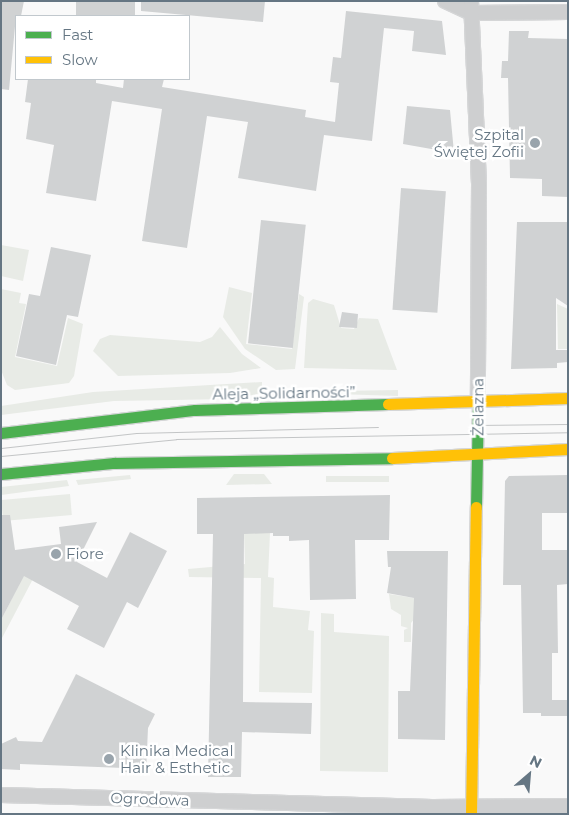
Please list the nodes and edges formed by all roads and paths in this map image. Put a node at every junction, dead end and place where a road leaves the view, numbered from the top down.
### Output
1 (445, 1) edge
2 (471, 7) edge
3 (568, 12) edge
4 (568, 398) edge
5 (478, 401) junction
6 (1, 421) edge
7 (73, 424) junction
8 (1, 433) edge
9 (568, 449) edge
10 (478, 453) junction
11 (1, 474) edge
12 (1, 795) edge
13 (568, 806) edge
14 (471, 810) edge

1 - 2 street
2 - 3 street
2 - 5 street, Żelazna
4 - 5 main road, Aleja „Solidarności”
5 - 7 main road, Aleja „Solidarności”
5 - 10 main road, Żelazna
6 - 7 main road
7 - 8 main road, Aleja „Solidarności”
9 - 10 main road
10 - 11 main road
10 - 14 main road, Żelazna
12 - 14 street, Ogrodowa
13 - 14 street, Ogrodowa

